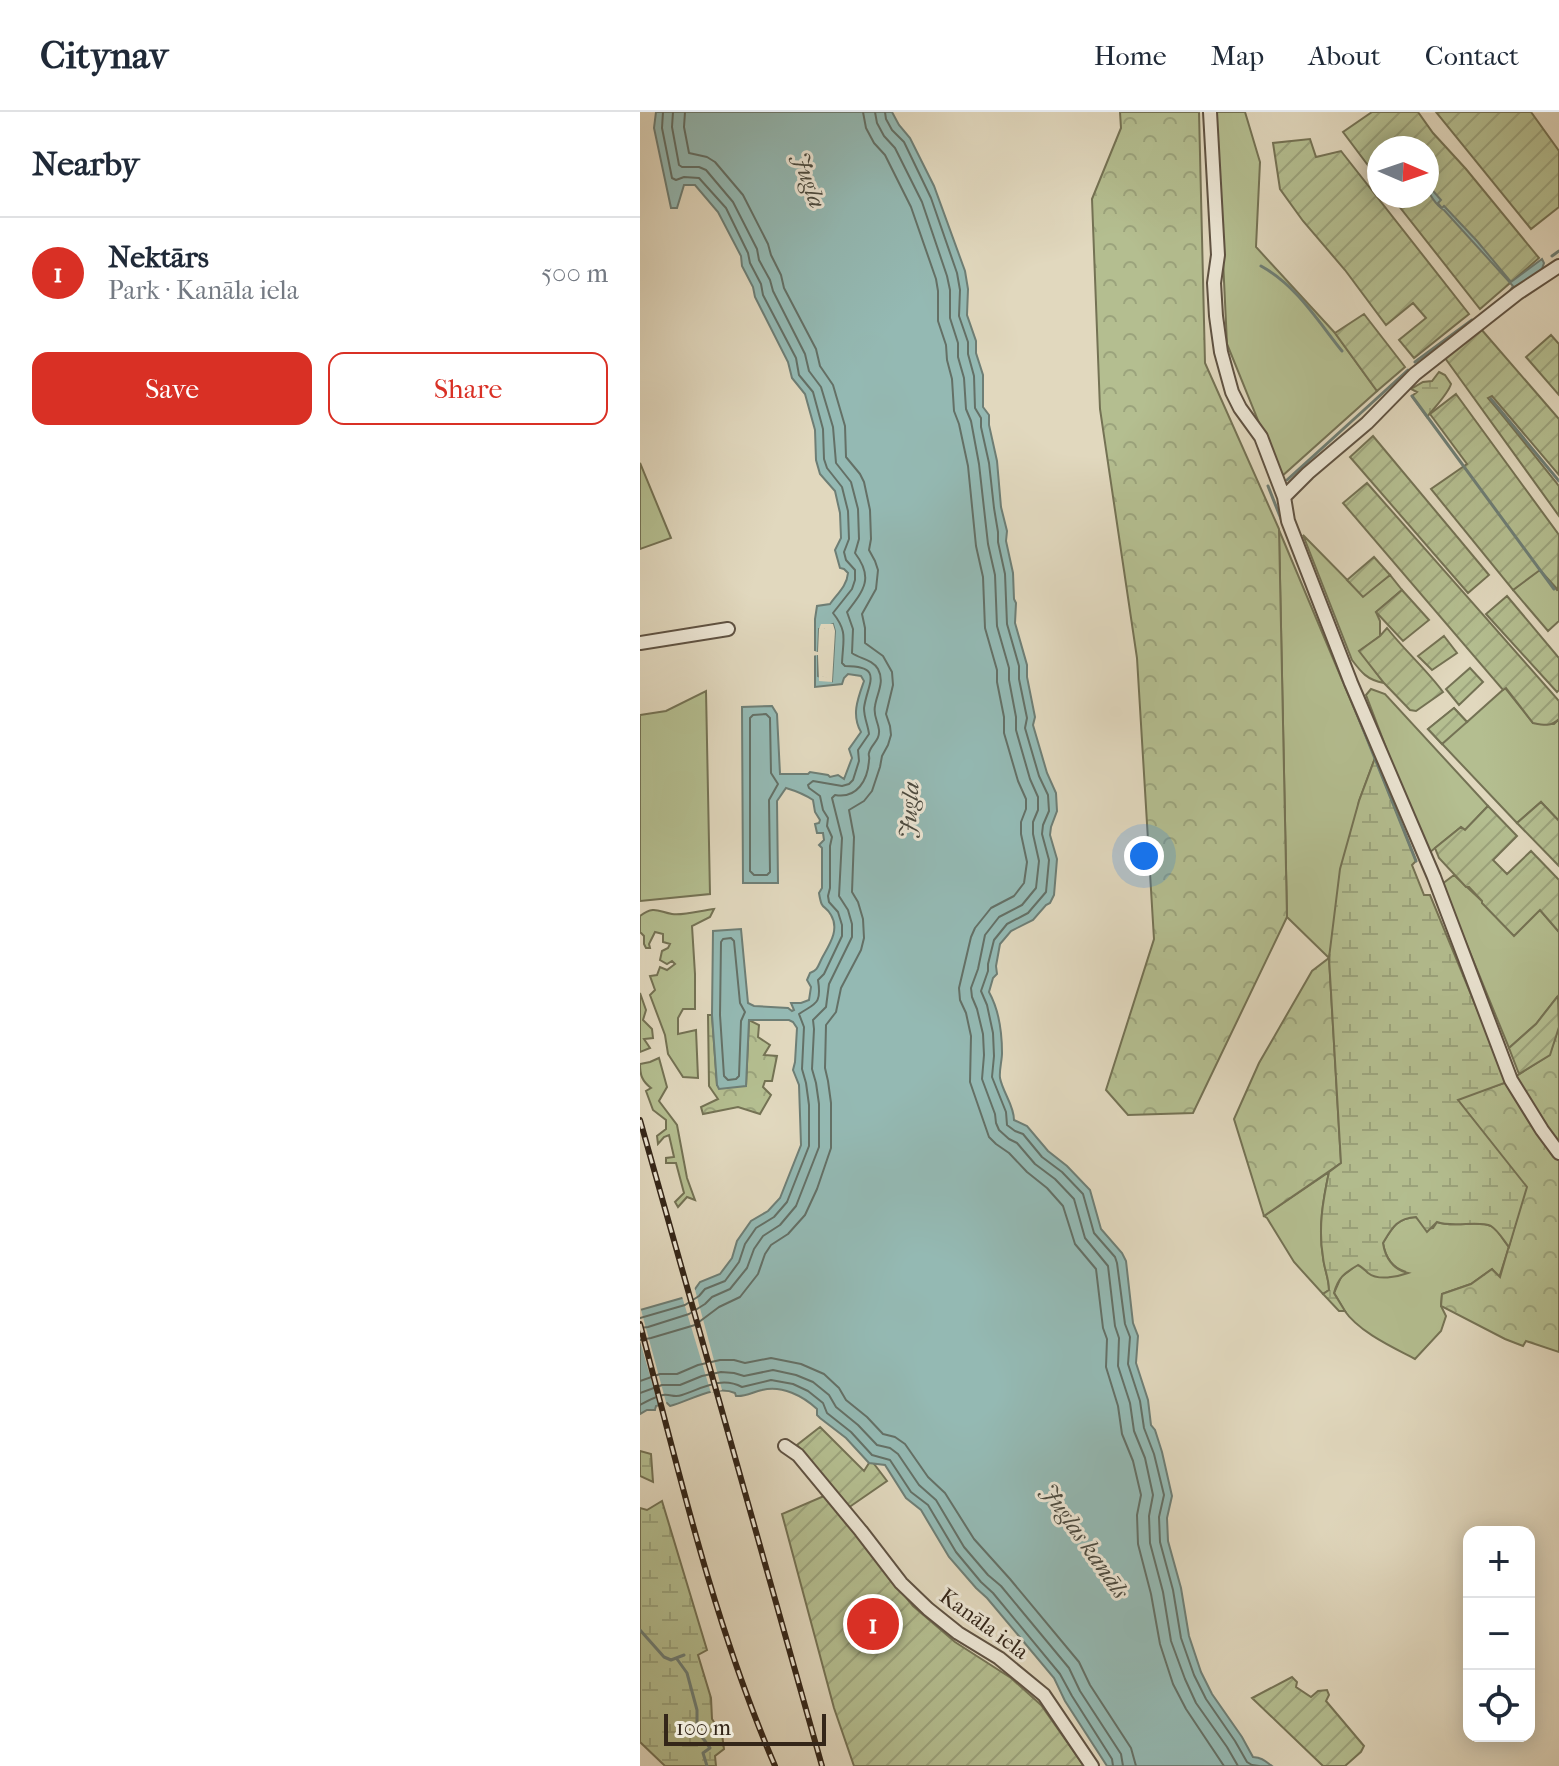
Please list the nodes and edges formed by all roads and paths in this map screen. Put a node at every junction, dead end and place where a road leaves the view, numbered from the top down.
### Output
1 (1210, 112) edge
2 (1559, 266) edge
3 (1284, 497) junction
4 (728, 629) dead end
5 (640, 643) edge
6 (1559, 1153) edge
7 (785, 1446) dead end
8 (1092, 1766) edge

1 - 3 street
2 - 3 street
3 - 6 street
4 - 5 street
7 - 8 street, Kanāla iela

